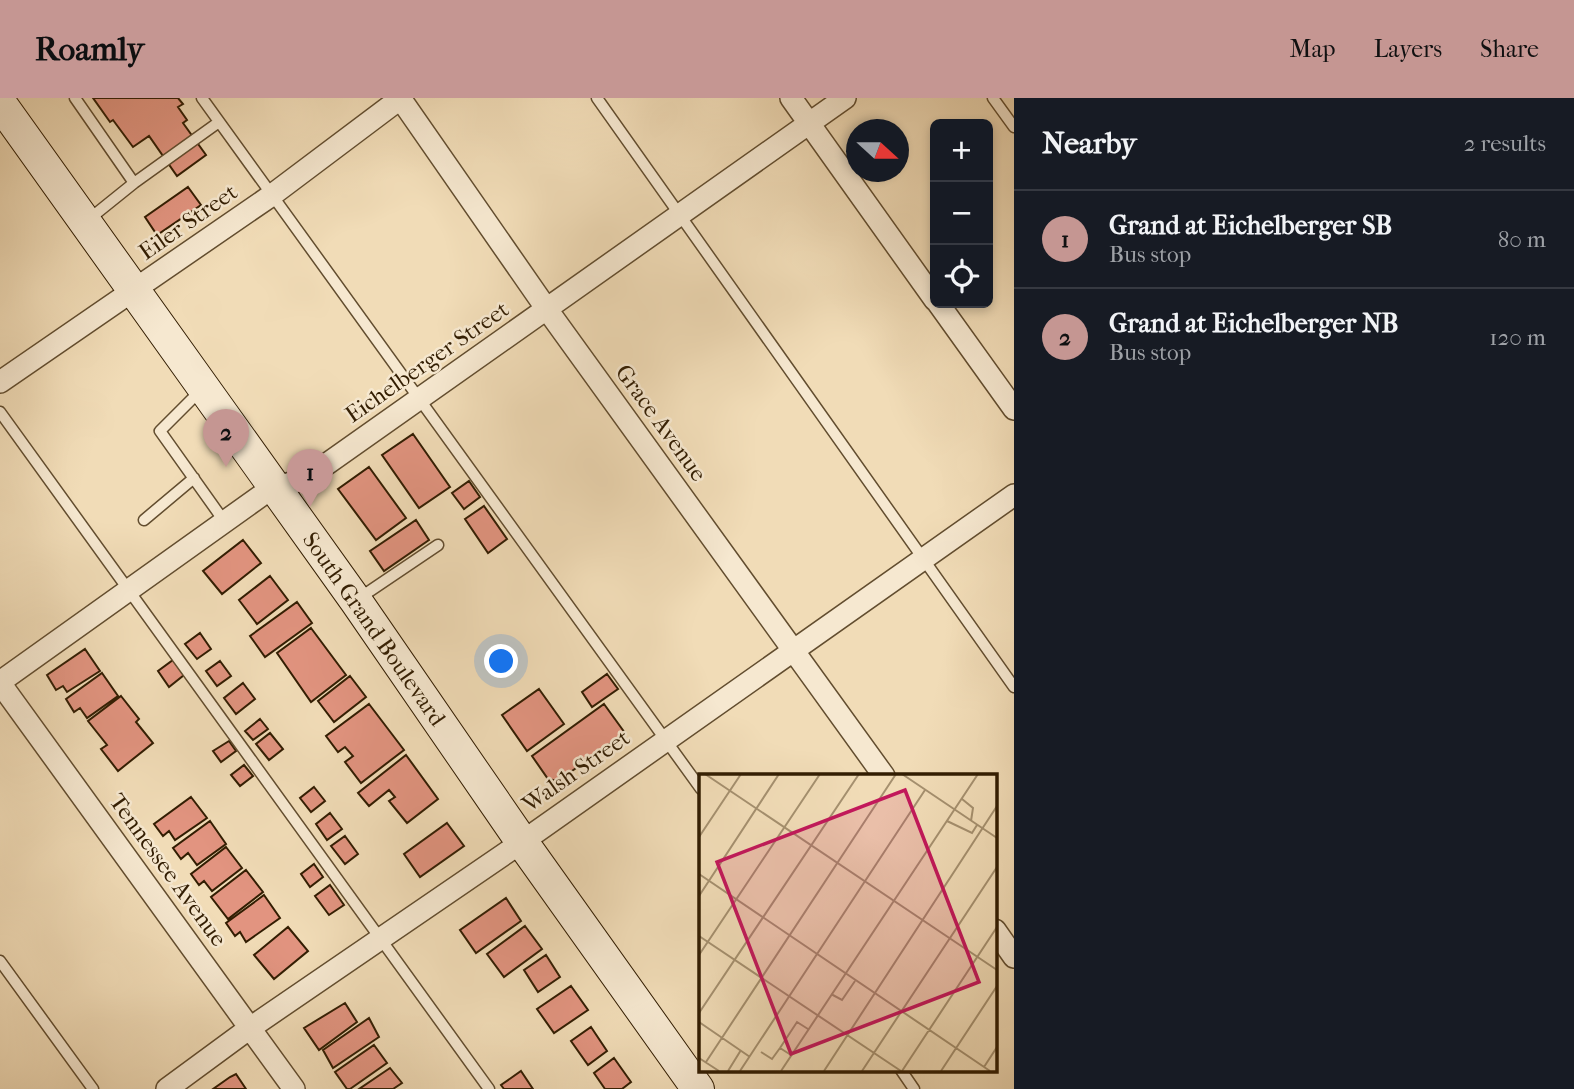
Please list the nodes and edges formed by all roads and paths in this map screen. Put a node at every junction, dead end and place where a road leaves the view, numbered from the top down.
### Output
1 (75, 98) edge
2 (202, 98) edge
3 (400, 98) edge
4 (597, 98) edge
5 (791, 98) edge
6 (845, 98) edge
7 (993, 98) edge
8 (0, 103) edge
9 (219, 122) junction
10 (809, 124) junction
11 (1014, 127) edge
12 (134, 183) junction
13 (272, 195) junction
14 (680, 216) junction
15 (85, 221) junction
16 (135, 291) junction
17 (930, 293) edge
18 (941, 308) edge
19 (546, 309) junction
20 (0, 383) edge
21 (204, 387) junction
22 (419, 400) junction
23 (1014, 409) edge
24 (0, 412) edge
25 (194, 478) junction
26 (275, 488) junction
27 (1014, 495) edge
28 (144, 520) dead end
29 (224, 521) junction
30 (438, 545) dead end
31 (924, 559) junction
32 (128, 592) junction
33 (356, 601) junction
34 (793, 650) junction
35 (0, 682) edge
36 (1014, 687) edge
37 (666, 739) junction
38 (883, 774) edge
39 (699, 786) edge
40 (522, 842) junction
41 (996, 931) edge
42 (380, 938) junction
43 (1014, 957) edge
44 (0, 961) edge
45 (250, 1028) junction
46 (902, 1072) edge
47 (93, 1089) edge
48 (167, 1089) edge
49 (294, 1089) edge
50 (489, 1089) edge
51 (698, 1089) edge
52 (914, 1089) edge

1 - 12 lane
2 - 9 lane
3 - 13 street, Eiler Street
3 - 19 street, Grace Avenue
4 - 14 lane
5 - 10 street
6 - 10 street, Eichelberger Street
7 - 11 lane
8 - 15 main road, South Grand Boulevard
9 - 12 lane
9 - 13 lane
10 - 14 street, Eichelberger Street
10 - 17 street
12 - 15 lane
13 - 16 street, Eiler Street
13 - 22 lane
14 - 19 street, Eichelberger Street
14 - 31 lane
15 - 16 main road, South Grand Boulevard
16 - 20 street, Eiler Street
16 - 21 main road, South Grand Boulevard
18 - 23 street
19 - 22 street, Eichelberger Street
19 - 34 street, Grace Avenue
21 - 25 lane
21 - 26 main road, South Grand Boulevard
22 - 26 street, Eichelberger Street
22 - 37 lane
24 - 32 lane
25 - 28 lane
25 - 29 lane
26 - 29 street, Eichelberger Street
26 - 33 main road, South Grand Boulevard
27 - 31 street, Walsh Street
29 - 32 street, Eichelberger Street
30 - 33 lane
31 - 34 street, Walsh Street
31 - 36 lane
32 - 35 street, Eichelberger Street
32 - 42 lane
33 - 40 main road, South Grand Boulevard
34 - 37 street, Walsh Street
34 - 38 street, Grace Avenue
35 - 45 street, Tennessee Avenue
37 - 39 lane
37 - 40 street, Walsh Street
40 - 42 street, Walsh Street
40 - 51 main road, South Grand Boulevard
41 - 43 street
42 - 45 street, Walsh Street
42 - 50 lane
44 - 47 lane
45 - 48 street, Walsh Street
45 - 49 street, Tennessee Avenue
46 - 52 lane

